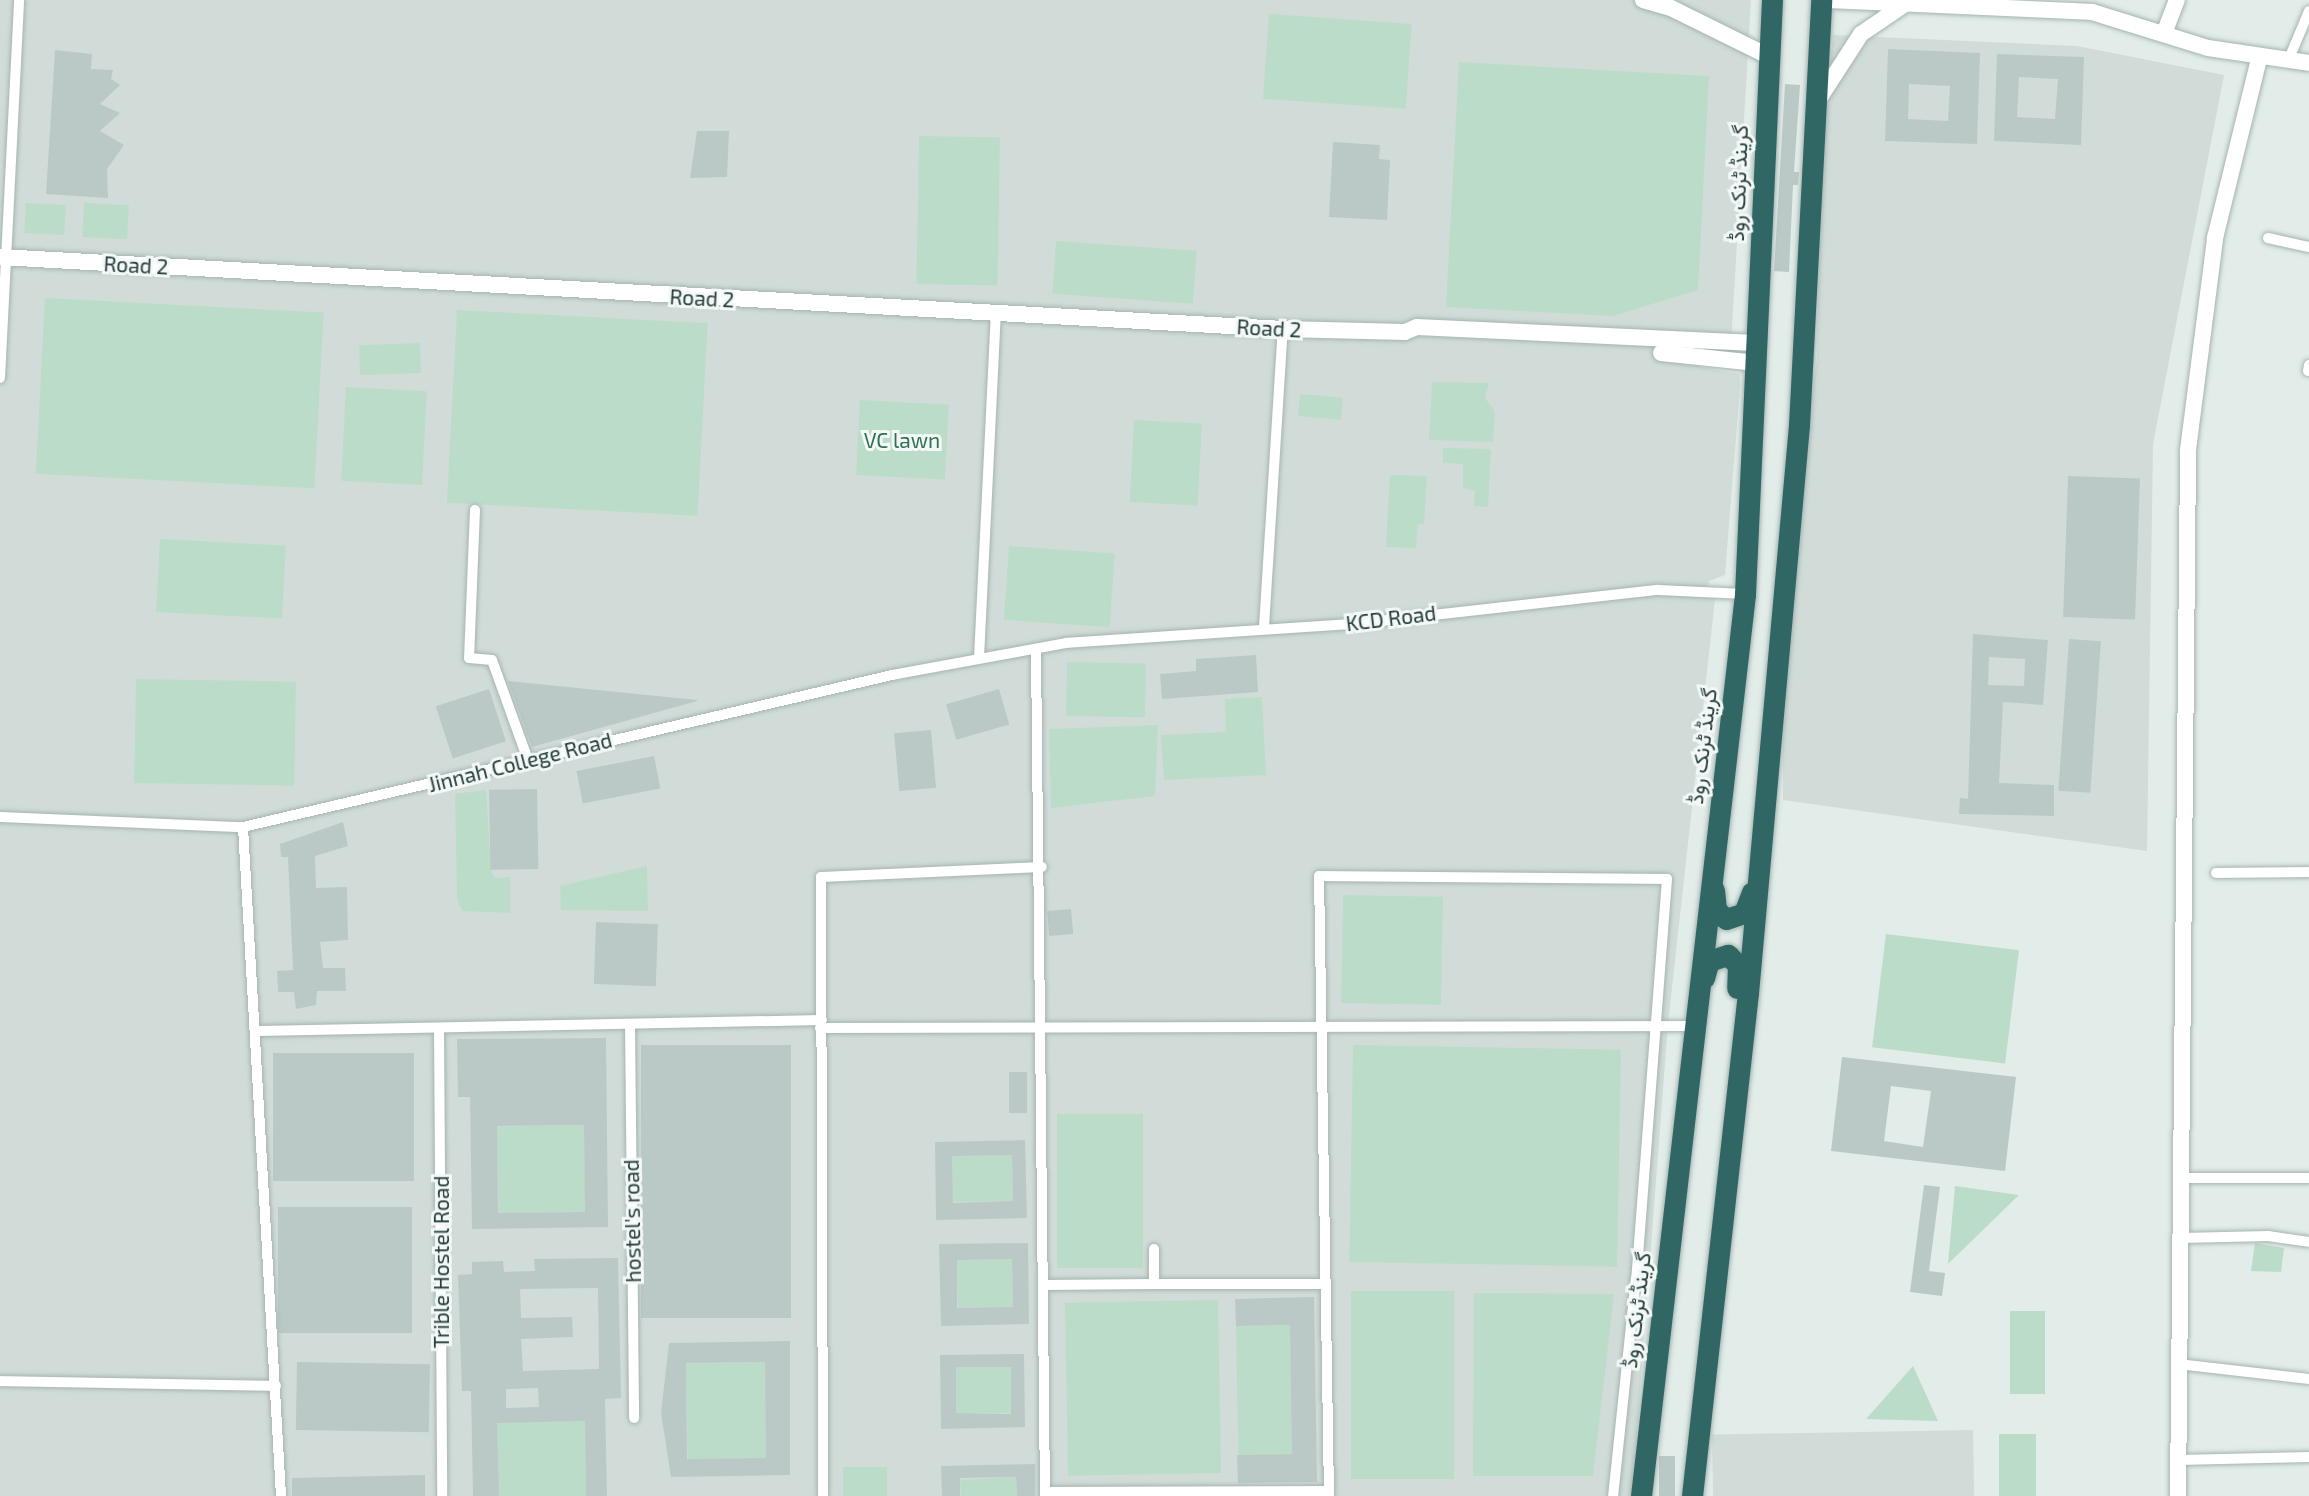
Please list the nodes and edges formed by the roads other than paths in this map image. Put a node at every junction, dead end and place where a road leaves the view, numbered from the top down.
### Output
1 (19, 0) edge
2 (1643, 0) edge
3 (1772, 0) edge
4 (1821, 0) edge
5 (1831, 0) edge
6 (2177, 0) edge
7 (1908, 3) junction
8 (2309, 11) edge
9 (2165, 31) junction
10 (1768, 56) junction
11 (2259, 59) junction
12 (2288, 61) junction
13 (2309, 63) edge
14 (1816, 102) junction
15 (2268, 238) dead end
16 (2309, 247) edge
17 (3, 258) edge
18 (996, 313) junction
19 (1283, 329) junction
20 (1756, 353) junction
21 (0, 378) edge
22 (475, 510) dead end
23 (1745, 594) junction
24 (1264, 627) junction
25 (1036, 650) junction
26 (979, 658) junction
27 (528, 760) junction
28 (0, 817) edge
29 (243, 827) junction
30 (1762, 835) junction
31 (1712, 861) junction
32 (1042, 867) junction
33 (2309, 872) edge
34 (2216, 873) dead end
35 (1695, 1023) junction
36 (630, 1024) junction
37 (821, 1024) junction
38 (1657, 1024) junction
39 (1040, 1025) junction
40 (1323, 1026) junction
41 (439, 1028) junction
42 (259, 1031) junction
43 (1738, 1088) junction
44 (2181, 1178) junction
45 (2309, 1178) edge
46 (2181, 1238) junction
47 (2309, 1242) edge
48 (1154, 1249) dead end
49 (1154, 1284) junction
50 (1326, 1284) junction
51 (1042, 1285) junction
52 (2178, 1364) junction
53 (2309, 1379) edge
54 (0, 1381) edge
55 (276, 1386) junction
56 (634, 1418) dead end
57 (2309, 1457) edge
58 (2178, 1461) junction
59 (1045, 1494) edge
60 (1163, 1494) edge
61 (1329, 1494) edge
62 (281, 1496) edge
63 (442, 1496) edge
64 (823, 1496) edge
65 (1613, 1496) edge
66 (1641, 1496) edge
67 (1692, 1496) edge
68 (2178, 1496) edge

1 - 17 street
2 - 10 street
3 - 10 highway, گرینڈ ٹرنک روڈ
4 - 14 highway
5 - 7 street
6 - 9 street
7 - 9 street
7 - 14 street
8 - 12 street
9 - 11 street
10 - 20 highway, گرینڈ ٹرنک روڈ
11 - 12 street
11 - 44 street
12 - 13 street
14 - 30 highway
15 - 16 street
17 - 18 street, Road 2
17 - 21 street
18 - 19 street, Road 2
18 - 26 street
19 - 20 street, Road 2
19 - 24 street
20 - 23 highway, گرینڈ ٹرنک روڈ
22 - 27 street
23 - 24 street, KCD Road
23 - 31 highway, گرینڈ ٹرنک روڈ
24 - 25 street, KCD Road
25 - 26 street, Jinnah College Road
25 - 32 street
26 - 27 street, Jinnah College Road
27 - 29 street, Jinnah College Road
28 - 29 street, Jinnah College Road
29 - 42 street
30 - 31 highway
30 - 43 highway
31 - 35 highway, گرینڈ ٹرنک روڈ
32 - 37 street
32 - 39 street
33 - 34 street
35 - 38 street
35 - 43 highway
35 - 66 highway, گرینڈ ٹرنک روڈ
36 - 37 street
36 - 41 street
36 - 56 street, hostel's road
37 - 39 street
37 - 64 street
38 - 40 street
38 - 40 street
38 - 65 street
39 - 40 street
39 - 51 street
40 - 50 street
41 - 42 street
41 - 63 street, Trible Hostel Road
42 - 55 street
43 - 67 highway
44 - 45 street
44 - 46 street
46 - 47 street
46 - 52 street
48 - 49 street
49 - 50 street
49 - 51 street
50 - 61 street
51 - 59 street
52 - 53 street
52 - 58 street
54 - 55 street
55 - 62 street
57 - 58 street
58 - 68 street
59 - 60 street
60 - 61 street

